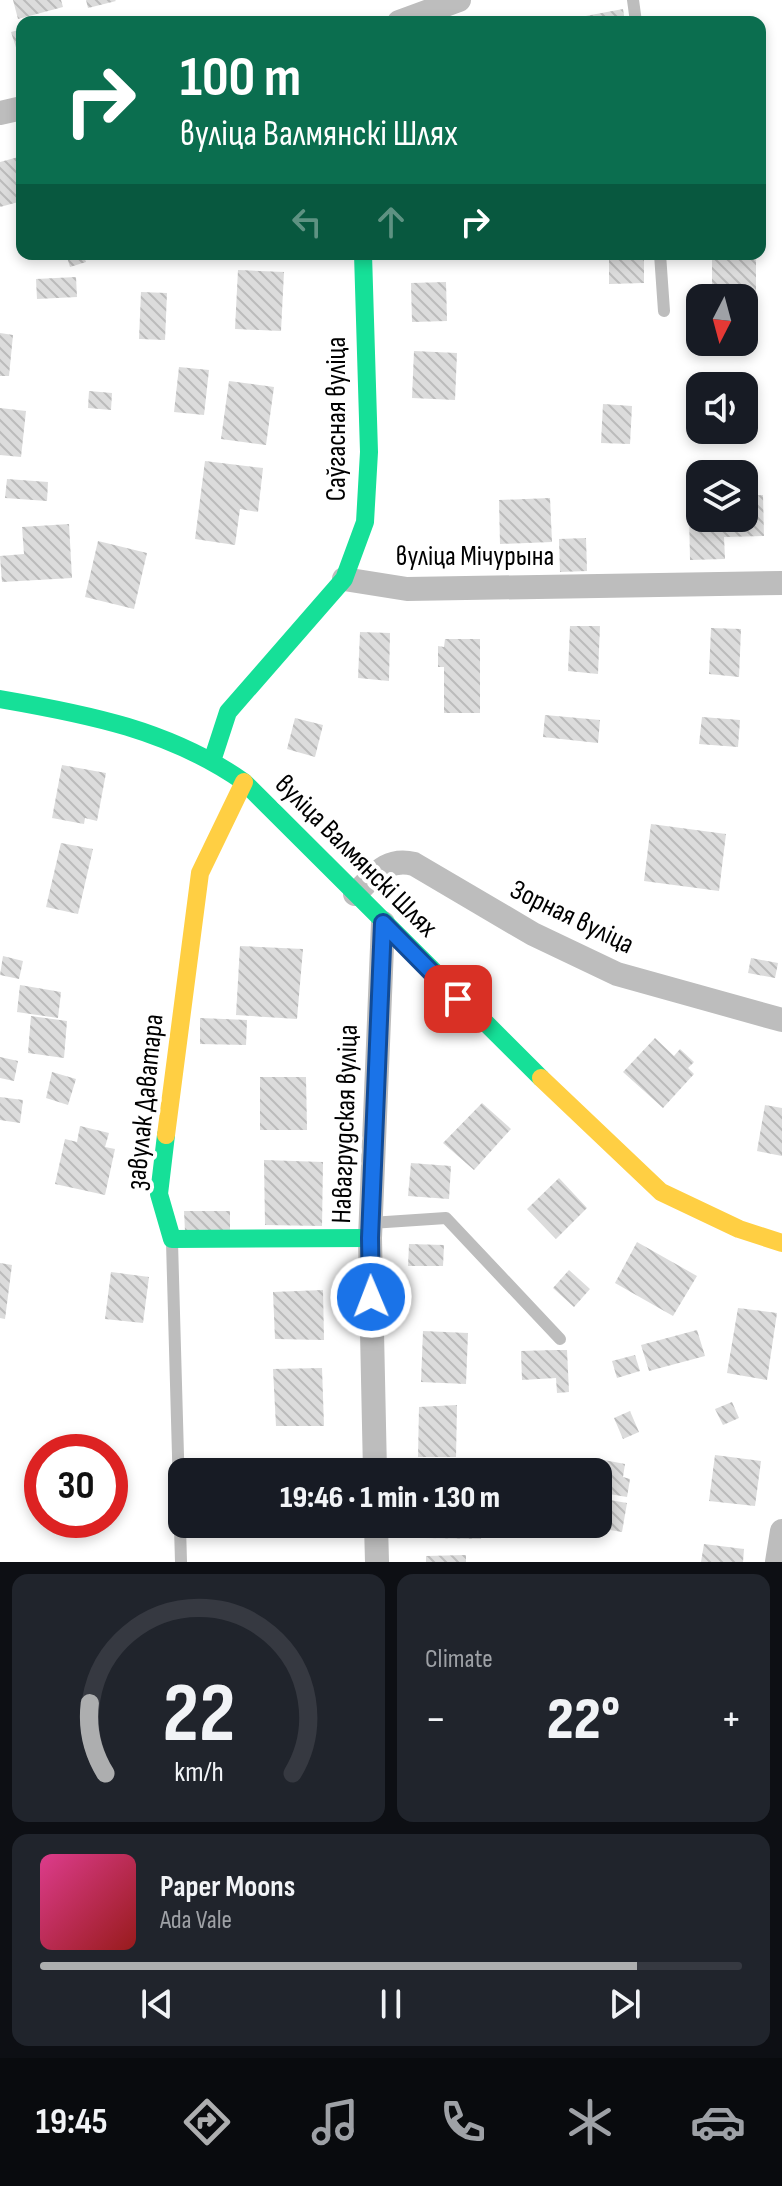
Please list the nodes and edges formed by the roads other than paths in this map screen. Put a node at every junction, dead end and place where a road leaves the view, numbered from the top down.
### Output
1 (459, 0) edge
2 (421, 16) edge
3 (363, 260) edge
4 (660, 260) edge
5 (664, 311) dead end
6 (344, 579) junction
7 (782, 583) edge
8 (0, 699) edge
9 (213, 758) junction
10 (244, 782) junction
11 (355, 894) junction
12 (383, 923) junction
13 (782, 1020) edge
14 (370, 1230) junction
15 (172, 1239) junction
16 (782, 1243) edge
17 (560, 1339) dead end
18 (375, 1458) edge
19 (782, 1531) edge
20 (376, 1538) edge
21 (181, 1562) edge
22 (377, 1562) edge
23 (777, 1562) edge

1 - 2 street
3 - 6 street, Саўгасная вуліца
4 - 5 lane
6 - 7 street, вуліца Мічурына
6 - 9 street
8 - 9 street, вуліца Валмянскі Шлях
9 - 10 street, вуліца Валмянскі Шлях
10 - 11 street, вуліца Валмянскі Шлях
10 - 15 street, завулак Даватара
11 - 12 street, вуліца Валмянскі Шлях
11 - 13 street, Зорная вуліца
12 - 14 street, Навагрудская вуліца
12 - 16 street, вуліца Валмянскі Шлях
14 - 15 street
14 - 17 lane
14 - 18 street, Навагрудская вуліца
15 - 21 lane
19 - 23 street
20 - 22 street

